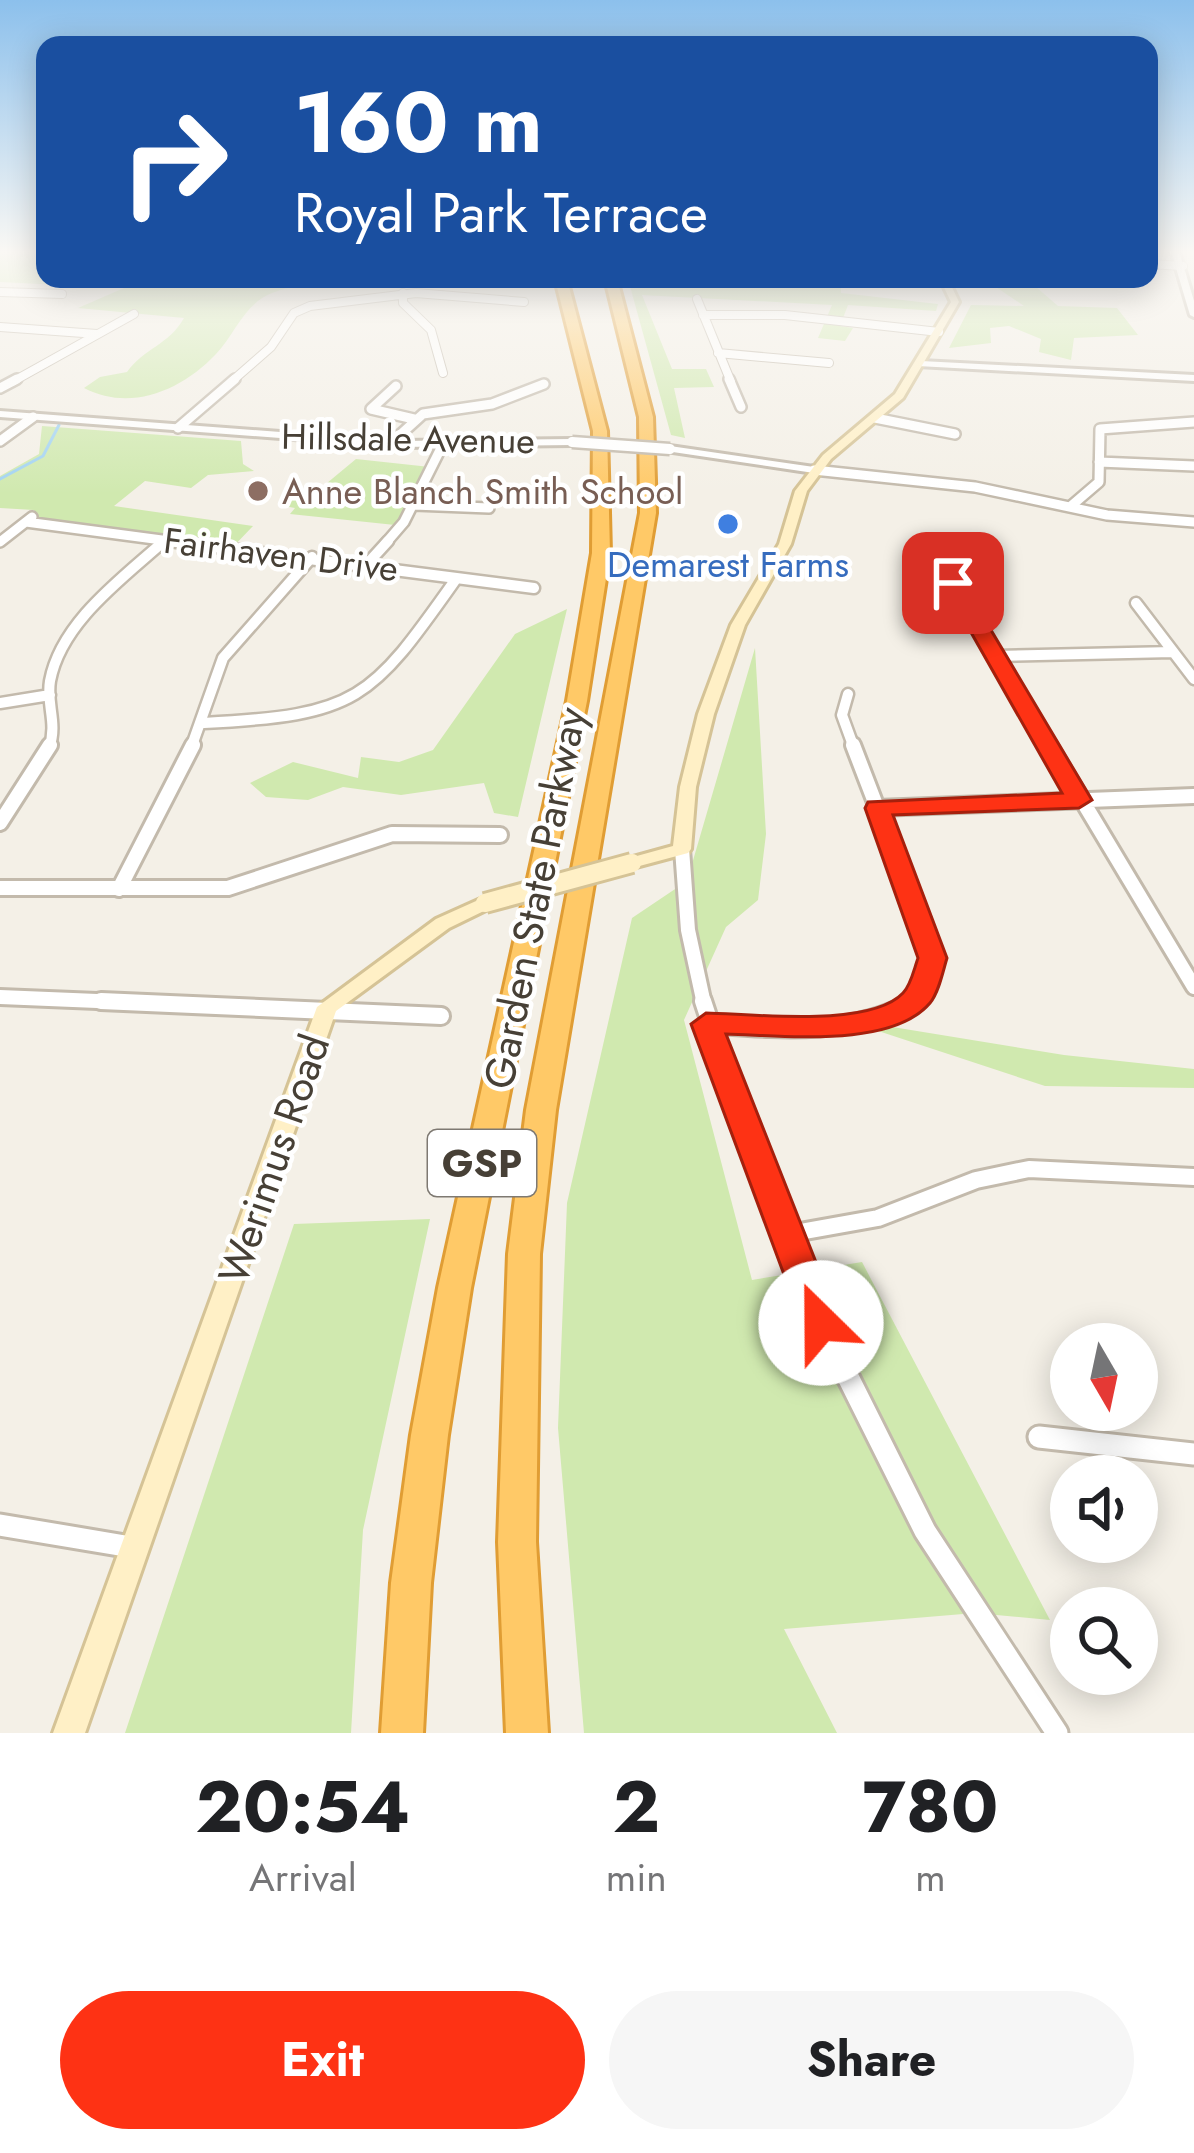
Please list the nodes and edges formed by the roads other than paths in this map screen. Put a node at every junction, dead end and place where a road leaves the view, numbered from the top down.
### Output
1 (68, 332) edge
2 (102, 332) edge
3 (282, 332) edge
4 (431, 332) edge
5 (575, 332) edge
6 (624, 332) edge
7 (710, 332) edge
8 (939, 332) edge
9 (98, 334) junction
10 (718, 353) junction
11 (829, 363) dead end
12 (921, 364) junction
13 (443, 373) dead end
14 (1194, 378) edge
15 (544, 384) dead end
16 (396, 386) dead end
17 (0, 388) edge
18 (741, 407) dead end
19 (0, 414) edge
20 (33, 417) junction
21 (875, 418) junction
22 (414, 419) junction
23 (1194, 422) edge
24 (178, 428) junction
25 (956, 434) dead end
26 (0, 441) edge
27 (391, 443) junction
28 (442, 444) junction
29 (1100, 462) junction
30 (1194, 466) edge
31 (814, 470) junction
32 (414, 505) junction
33 (1071, 506) junction
34 (489, 508) dead end
35 (1194, 522) edge
36 (165, 540) junction
37 (0, 542) edge
38 (312, 557) junction
39 (367, 564) junction
40 (456, 579) junction
41 (953, 583) dead end
42 (534, 588) dead end
43 (1136, 603) dead end
44 (1173, 652) junction
45 (997, 656) junction
46 (1194, 679) edge
47 (848, 694) dead end
48 (50, 695) junction
49 (0, 703) edge
50 (204, 723) junction
51 (1194, 796) edge
52 (1079, 800) junction
53 (878, 808) junction
54 (0, 823) edge
55 (500, 835) dead end
56 (682, 849) junction
57 (0, 888) edge
58 (119, 890) junction
59 (1194, 987) edge
60 (0, 997) edge
61 (327, 1007) junction
62 (441, 1016) dead end
63 (706, 1024) junction
64 (1194, 1177) edge
65 (783, 1235) junction
66 (1039, 1437) dead end
67 (1194, 1454) edge
68 (0, 1525) edge
69 (136, 1548) junction
70 (69, 1733) edge
71 (402, 1733) edge
72 (527, 1733) edge
73 (1057, 1733) edge

1 - 9 street
2 - 9 street
3 - 24 street
4 - 13 street
5 - 71 highway, Garden State Parkway / GSP
6 - 72 highway, Garden State Parkway / GSP
7 - 10 street
8 - 12 main road
9 - 17 street
10 - 11 street
10 - 18 street
12 - 14 street
12 - 21 main road
15 - 22 street
16 - 22 street
19 - 20 street, Hillsdale Avenue
20 - 24 street, Hillsdale Avenue
20 - 26 street
21 - 25 street
21 - 31 main road
22 - 27 street
23 - 29 street
24 - 27 street, Hillsdale Avenue
27 - 28 street, Hillsdale Avenue
28 - 31 street, Hillsdale Avenue, bridge
28 - 32 street
29 - 30 street
29 - 33 street
31 - 33 street
31 - 56 main road
32 - 34 street
32 - 39 street
33 - 35 street
36 - 37 street, Fairhaven Drive
36 - 38 street, Fairhaven Drive
36 - 48 street
38 - 39 street, Fairhaven Drive
38 - 50 street
39 - 40 street, Fairhaven Drive
40 - 42 street, Fairhaven Drive
40 - 50 street
41 - 45 street
43 - 44 street
44 - 45 street
44 - 46 street
45 - 52 street
47 - 53 street
48 - 49 street
48 - 54 street
50 - 58 street
51 - 52 street
52 - 53 street
52 - 59 street
53 - 63 street
55 - 58 street
56 - 61 main road, Werimus Road, bridge
56 - 63 street
57 - 58 street
60 - 61 street
61 - 62 street
61 - 69 main road, Werimus Road
63 - 65 street
64 - 65 street
65 - 73 street
66 - 67 street
68 - 69 street
69 - 70 main road, Werimus Road

